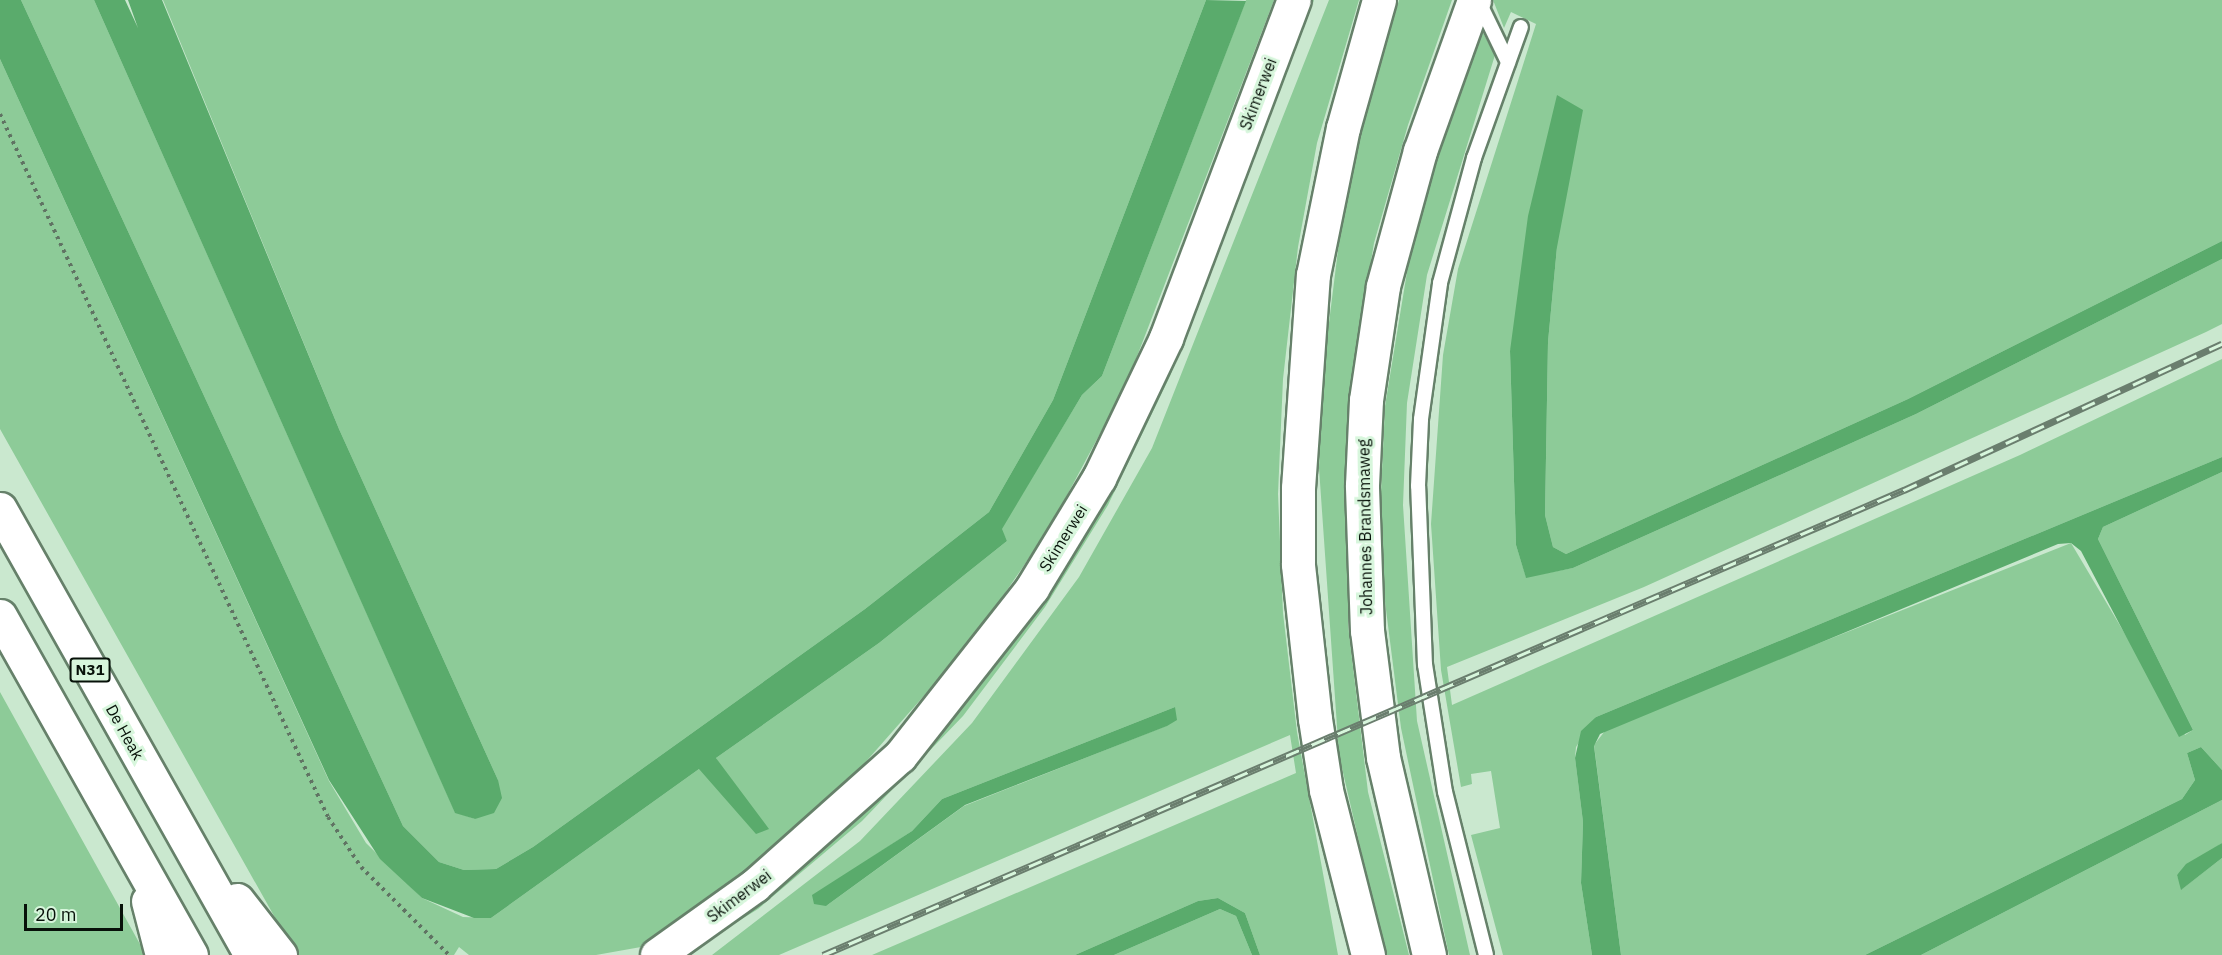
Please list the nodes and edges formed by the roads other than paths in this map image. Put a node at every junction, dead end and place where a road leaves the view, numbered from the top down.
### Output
1 (1294, 0) edge
2 (1379, 0) edge
3 (1473, 0) edge
4 (1478, 0) edge
5 (1521, 27) dead end
6 (1508, 62) junction
7 (0, 509) edge
8 (0, 616) edge
9 (180, 831) junction
10 (137, 859) junction
11 (162, 955) edge
12 (191, 955) edge
13 (251, 955) edge
14 (280, 955) edge
15 (657, 955) edge
16 (1368, 955) edge
17 (1429, 955) edge
18 (1486, 955) edge

1 - 15 main road, Skimerwei
2 - 16 main road
3 - 17 main road, Johannes Brandsmaweg
4 - 6 lane
5 - 6 lane
6 - 18 lane
7 - 9 main road, De Heak / N31
8 - 10 main road
9 - 13 main road, De Heak / N31
9 - 14 main road, N31
10 - 11 main road
10 - 12 main road

